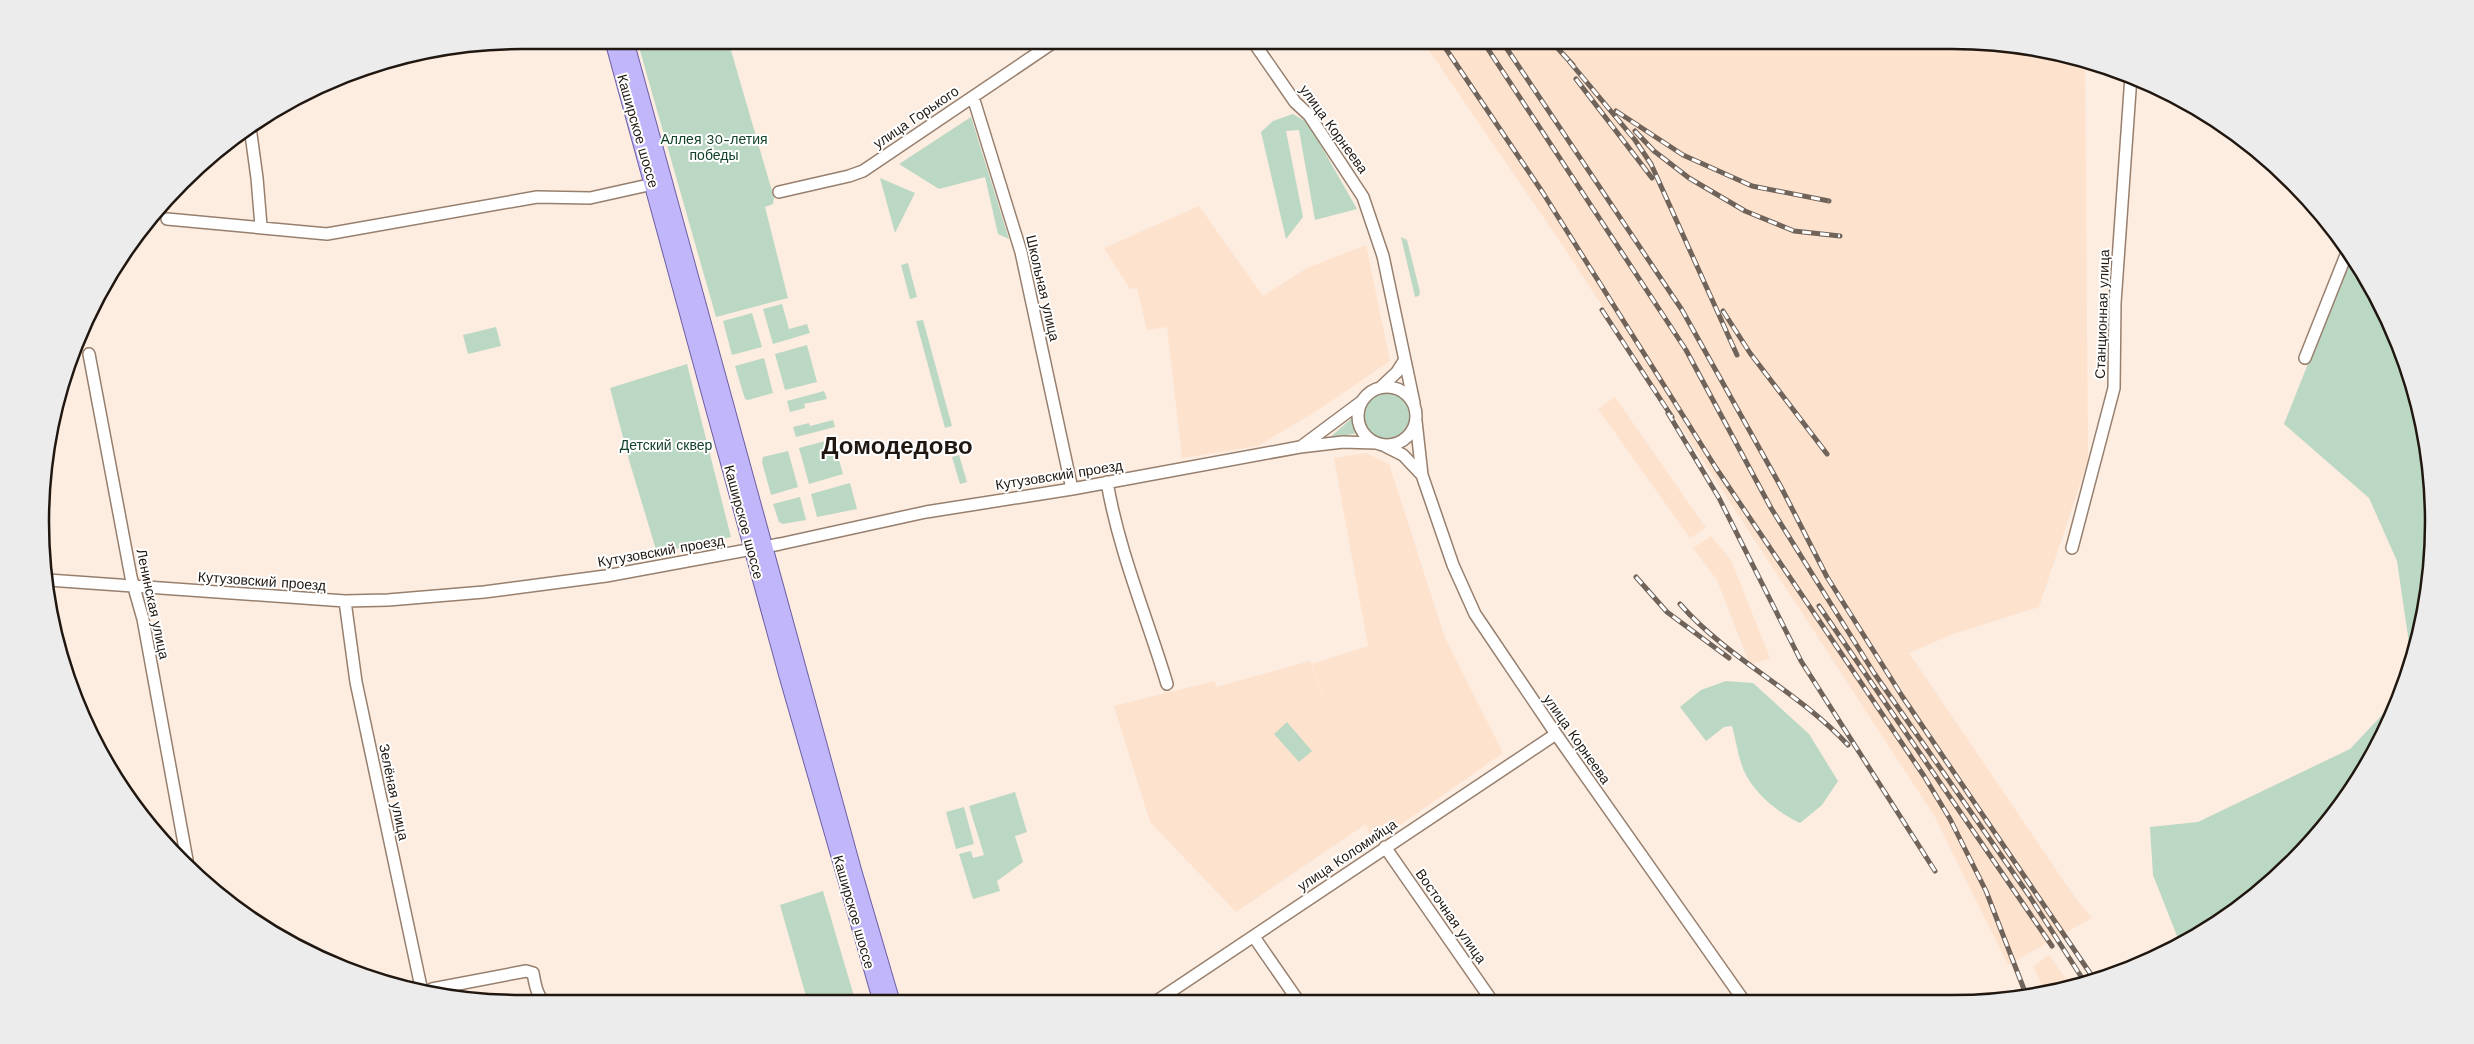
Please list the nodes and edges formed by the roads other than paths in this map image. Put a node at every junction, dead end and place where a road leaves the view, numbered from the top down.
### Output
1 (615, 49) edge
2 (628, 49) edge
3 (1045, 49) edge
4 (1258, 49) edge
5 (2130, 84) edge
6 (973, 97) junction
7 (251, 135) edge
8 (653, 184) junction
9 (779, 192) dead end
10 (166, 219) dead end
11 (261, 226) junction
12 (2345, 258) edge
13 (89, 354) dead end
14 (2305, 358) dead end
15 (1404, 360) junction
16 (1380, 388) junction
17 (1362, 402) junction
18 (1414, 403) junction
19 (1416, 420) junction
20 (1380, 444) junction
21 (1300, 447) junction
22 (1422, 475) junction
23 (1107, 482) junction
24 (1072, 489) junction
25 (758, 548) junction
26 (2072, 548) dead end
27 (53, 580) edge
28 (134, 586) junction
29 (345, 601) junction
30 (1168, 684) dead end
31 (1556, 734) junction
32 (1385, 847) junction
33 (186, 856) edge
34 (1254, 937) junction
35 (420, 984) edge
36 (439, 988) edge
37 (539, 995) edge
38 (878, 995) edge
39 (891, 995) edge
40 (1166, 995) edge
41 (1294, 995) edge
42 (1488, 995) edge
43 (1740, 995) edge

1 - 8 main road, Каширское шоссе
2 - 25 main road, Каширское шоссе
3 - 6 street, улица Горького
4 - 15 street, улица Корнеева
5 - 26 street, Станционная улица
6 - 9 street, улица Горького
6 - 24 street, Школьная улица
7 - 11 street
8 - 11 street
8 - 25 main road, Каширское шоссе
10 - 11 street
12 - 14 street
13 - 28 street, Ленинская улица
15 - 16 street
15 - 18 street, улица Корнеева
16 - 17 street
16 - 18 street
17 - 20 street
17 - 21 street
18 - 19 street
19 - 20 street
19 - 22 street, улица Корнеева
20 - 21 street, Кутузовский проезд
20 - 22 street
21 - 23 street, Кутузовский проезд
22 - 31 street, улица Корнеева
23 - 24 street, Кутузовский проезд
23 - 30 street
24 - 25 street, Кутузовский проезд
25 - 29 street, Кутузовский проезд
25 - 38 main road, Каширское шоссе
25 - 39 main road, Каширское шоссе
27 - 28 street, Кутузовский проезд
28 - 29 street, Кутузовский проезд
28 - 33 street, Ленинская улица
29 - 35 street, Зелёная улица
31 - 32 street, улица Коломийца
31 - 43 street, улица Корнеева
32 - 34 street, улица Коломийца
32 - 42 street, Восточная улица
34 - 40 street, улица Коломийца
34 - 41 street
36 - 37 street

